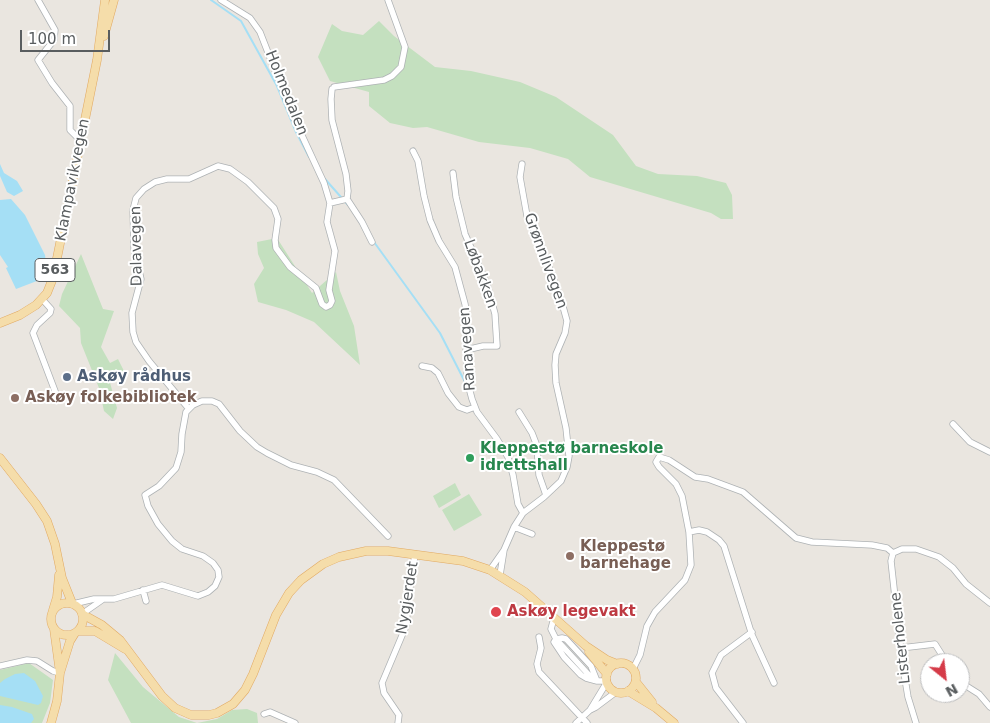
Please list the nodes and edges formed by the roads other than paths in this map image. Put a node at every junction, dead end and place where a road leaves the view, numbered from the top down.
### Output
1 (38, 0) edge
2 (105, 0) edge
3 (114, 0) edge
4 (221, 0) edge
5 (388, 0) edge
6 (97, 60) junction
7 (77, 137) dead end
8 (412, 151) dead end
9 (522, 164) dead end
10 (454, 173) dead end
11 (347, 199) junction
12 (330, 204) junction
13 (372, 242) dead end
14 (287, 263) joint
15 (42, 299) junction
16 (2, 322) edge
17 (466, 350) junction
18 (422, 366) dead end
19 (58, 399) dead end
20 (475, 407) junction
21 (189, 409) junction
22 (519, 412) dead end
23 (953, 424) dead end
24 (990, 452) edge
25 (0, 458) edge
26 (546, 496) junction
27 (523, 513) junction
28 (514, 527) junction
29 (689, 532) junction
30 (532, 534) dead end
31 (388, 536) dead end
32 (504, 550) junction
33 (893, 553) junction
34 (415, 554) junction
35 (60, 570) junction
36 (490, 570) junction
37 (500, 576) junction
38 (143, 590) junction
39 (102, 600) junction
40 (146, 601) dead end
41 (72, 603) junction
42 (990, 603) edge
43 (53, 610) junction
44 (82, 614) junction
45 (554, 618) junction
46 (54, 629) junction
47 (76, 632) junction
48 (752, 632) junction
49 (539, 637) dead end
50 (556, 639) junction
51 (586, 646) junction
52 (901, 648) junction
53 (126, 650) junction
54 (941, 653) edge
55 (617, 664) junction
56 (0, 666) edge
57 (633, 669) junction
58 (60, 673) junction
59 (607, 679) junction
60 (597, 681) junction
61 (636, 682) junction
62 (774, 683) dead end
63 (970, 687) edge
64 (628, 691) junction
65 (616, 692) junction
66 (990, 707) edge
67 (656, 708) junction
68 (590, 710) junction
69 (264, 714) dead end
70 (582, 718) junction
71 (51, 723) edge
72 (295, 723) edge
73 (398, 723) edge
74 (576, 723) edge
75 (587, 723) edge
76 (674, 723) edge
77 (743, 723) edge
78 (916, 723) edge

1 - 7 street
2 - 6 main road, Klampavikvegen / 563
3 - 6 main road, Klampavikvegen / 563
4 - 12 street, Holmedalen
5 - 11 street, Holmedalen
6 - 15 main road, Klampavikvegen / 563
8 - 17 street, Ranavegen
9 - 26 street, Grønnlivegen
10 - 17 street, Løbakken
11 - 12 street
11 - 13 street
12 - 14 street, Holmedalen
14 - 21 street, Dalavegen
15 - 16 main road, Klampavikvegen / 563
15 - 19 street
17 - 20 street, Ranavegen
18 - 20 street, Ranavegen
20 - 27 street, Ranavegen
21 - 31 street
21 - 38 street
22 - 26 street
23 - 24 street
25 - 35 main road
26 - 27 street, Grønnlivegen
27 - 28 street, Grønnlivegen
28 - 30 street
28 - 32 street, Grønnlivegen
29 - 33 street
29 - 48 street
29 - 57 street
32 - 36 street, Grønnlivegen
32 - 37 street, Grønnlivegen
33 - 42 street
33 - 52 street, Listerholene
34 - 36 main road
34 - 53 main road
34 - 73 street, Nygjerdet
35 - 41 main road
35 - 43 main road
36 - 37 main road
37 - 45 main road
38 - 39 street
38 - 40 street
39 - 41 street
39 - 44 street
41 - 43 main road
41 - 44 main road
43 - 46 main road
44 - 47 main road
44 - 53 main road
45 - 50 street
45 - 51 main road
46 - 47 main road
46 - 58 main road
47 - 53 main road
47 - 58 main road
48 - 62 street
48 - 77 street
49 - 70 street
50 - 60 street
50 - 60 street
51 - 55 main road
51 - 59 main road
52 - 54 street
52 - 78 street, Listerholene
55 - 57 main road
55 - 59 main road
56 - 58 street
57 - 61 main road
58 - 71 main road
59 - 60 street
59 - 65 main road
59 - 68 street
61 - 64 main road
61 - 67 main road
63 - 66 street
64 - 65 main road
64 - 67 main road
65 - 68 street
67 - 76 main road
68 - 70 street
69 - 72 street
70 - 74 street
70 - 75 street

